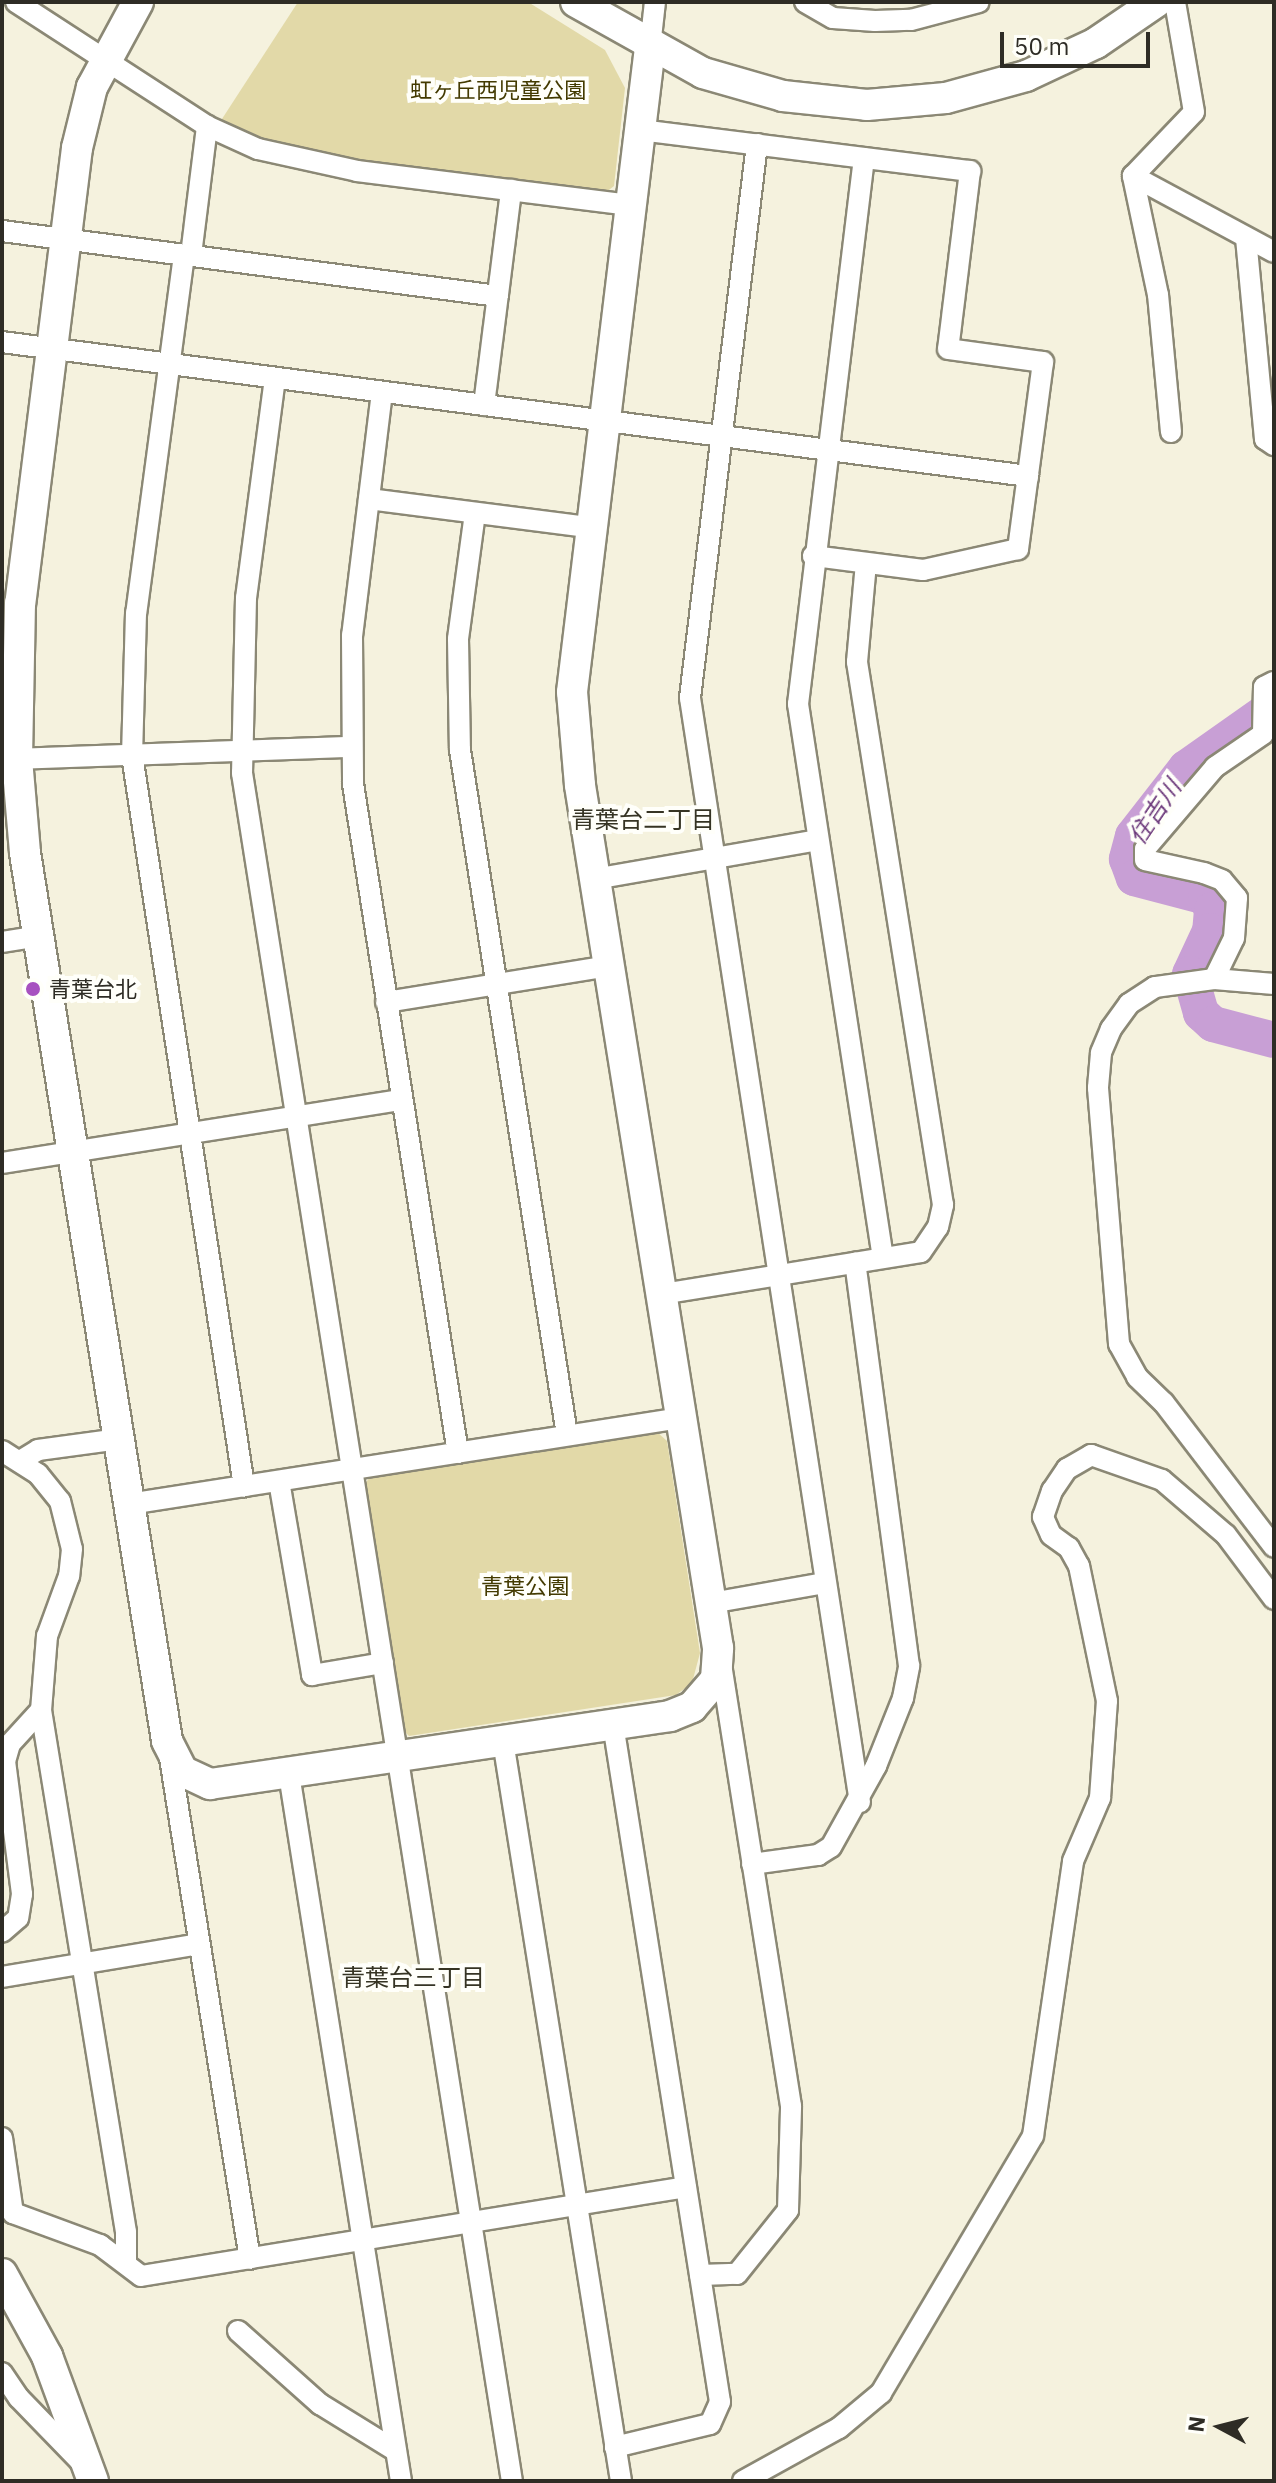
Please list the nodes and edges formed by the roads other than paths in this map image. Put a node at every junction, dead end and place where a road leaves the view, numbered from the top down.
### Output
1 (16, 2) edge
2 (138, 2) edge
3 (576, 2) edge
4 (655, 2) edge
5 (805, 2) edge
6 (979, 2) edge
7 (1156, 2) edge
8 (1175, 2) edge
9 (44, 10) edge
10 (650, 47) junction
11 (105, 59) junction
12 (207, 126) junction
13 (640, 130) junction
14 (757, 144) junction
15 (864, 158) junction
16 (1133, 176) junction
17 (511, 190) junction
18 (630, 205) junction
19 (2, 231) edge
20 (1246, 238) junction
21 (66, 239) junction
22 (1271, 243) edge
23 (187, 255) junction
24 (498, 296) junction
25 (2, 342) edge
26 (52, 349) junction
27 (170, 364) junction
28 (275, 378) junction
29 (382, 392) junction
30 (484, 405) junction
31 (603, 420) junction
32 (1171, 432) dead end
33 (720, 436) junction
34 (1274, 445) edge
35 (827, 450) junction
36 (1028, 476) junction
37 (369, 499) junction
38 (475, 513) junction
39 (589, 527) junction
40 (813, 556) junction
41 (866, 563) junction
42 (10, 637) edge
43 (1269, 689) edge
44 (350, 747) junction
45 (241, 750) junction
46 (132, 755) junction
47 (17, 759) junction
48 (818, 840) junction
49 (711, 859) junction
50 (595, 879) junction
51 (39, 936) junction
52 (2, 942) edge
53 (609, 966) junction
54 (1209, 980) junction
55 (1274, 984) edge
56 (494, 985) junction
57 (386, 1002) junction
58 (402, 1100) junction
59 (296, 1116) junction
60 (187, 1133) junction
61 (73, 1151) junction
62 (2, 1163) edge
63 (883, 1258) junction
64 (855, 1263) junction
65 (777, 1275) junction
66 (662, 1294) junction
67 (681, 1418) junction
68 (567, 1435) junction
69 (119, 1439) junction
70 (458, 1453) junction
71 (11, 1456) edge
72 (352, 1469) junction
73 (279, 1481) junction
74 (244, 1486) junction
75 (129, 1504) junction
76 (1274, 1547) edge
77 (825, 1583) junction
78 (1273, 1596) edge
79 (711, 1603) junction
80 (718, 1648) junction
81 (383, 1663) junction
82 (727, 1707) junction
83 (41, 1710) junction
84 (670, 1716) junction
85 (613, 1724) junction
86 (6, 1740) edge
87 (167, 1741) junction
88 (503, 1741) junction
89 (398, 1757) junction
90 (289, 1774) junction
91 (222, 1784) junction
92 (175, 1792) junction
93 (860, 1802) junction
94 (752, 1864) junction
95 (2, 1932) edge
96 (199, 1944) junction
97 (82, 1964) junction
98 (2, 1977) edge
99 (2, 2138) edge
100 (686, 2187) junction
101 (577, 2206) junction
102 (471, 2224) junction
103 (363, 2242) junction
104 (250, 2259) junction
105 (126, 2264) junction
106 (2, 2274) edge
107 (700, 2275) junction
108 (238, 2331) dead end
109 (2, 2373) edge
110 (615, 2447) junction
111 (396, 2451) junction
112 (91, 2475) edge
113 (401, 2481) edge
114 (512, 2481) edge
115 (621, 2481) edge
116 (743, 2481) edge

1 - 9 street
2 - 11 street
3 - 10 street
4 - 10 street
5 - 6 street
7 - 10 street
8 - 16 street
9 - 11 street
10 - 13 street
11 - 12 street
11 - 21 street
12 - 17 street
12 - 23 street
13 - 14 street
13 - 18 street
14 - 15 street
14 - 33 street
15 - 35 street
15 - 36 street
16 - 20 street
16 - 32 street
17 - 18 street
17 - 24 street
18 - 31 street
19 - 21 street
20 - 22 street
20 - 34 street
21 - 23 street
21 - 26 street
23 - 24 street
23 - 27 street
24 - 30 street
25 - 26 street
26 - 27 street
26 - 42 street
27 - 28 street
27 - 46 street
28 - 29 street
28 - 45 street
29 - 30 street
29 - 37 street
30 - 31 street
31 - 33 street
31 - 39 street
33 - 35 street
33 - 49 street
35 - 36 street
35 - 40 street
36 - 41 street
37 - 38 street
37 - 44 street
38 - 39 street
38 - 56 street
39 - 50 street
40 - 41 street
40 - 48 street
41 - 63 street
42 - 47 street
43 - 54 street
44 - 45 street
44 - 57 street
45 - 46 street
45 - 59 street
46 - 47 street
46 - 60 street
47 - 51 street
48 - 49 street
48 - 63 street
49 - 50 street
49 - 65 street
50 - 53 street
51 - 52 street
51 - 61 street
53 - 56 street
53 - 66 street
54 - 55 street
54 - 76 street
56 - 57 street
56 - 68 street
57 - 58 street
58 - 59 street
58 - 70 street
59 - 60 street
59 - 72 street
60 - 61 street
60 - 74 street
61 - 62 street
61 - 69 street
63 - 64 street
64 - 65 street
64 - 93 street
65 - 66 street
65 - 77 street
66 - 67 street
67 - 68 street
67 - 79 street
68 - 70 street
69 - 71 street
69 - 75 street
70 - 72 street
71 - 83 street
72 - 73 street
72 - 81 street
73 - 74 street
73 - 81 street
74 - 75 street
75 - 87 street
77 - 79 street
77 - 93 street
78 - 116 street
79 - 80 street
80 - 82 street
80 - 84 street
81 - 89 street
82 - 84 street
82 - 94 street
83 - 86 street
83 - 97 street
84 - 85 street
85 - 88 street
85 - 100 street
86 - 95 street
87 - 91 street
87 - 92 street
88 - 89 street
88 - 101 street
89 - 90 street
89 - 102 street
90 - 91 street
90 - 103 street
91 - 92 street
92 - 96 street
93 - 94 street
94 - 107 street
96 - 97 street
96 - 104 street
97 - 98 street
97 - 105 street
99 - 105 street
100 - 101 street
100 - 107 street
101 - 102 street
101 - 110 street
102 - 103 street
102 - 114 street
103 - 104 street
103 - 111 street
104 - 105 street
106 - 112 street
107 - 110 street
108 - 111 street
109 - 112 street
110 - 115 street
111 - 113 street

